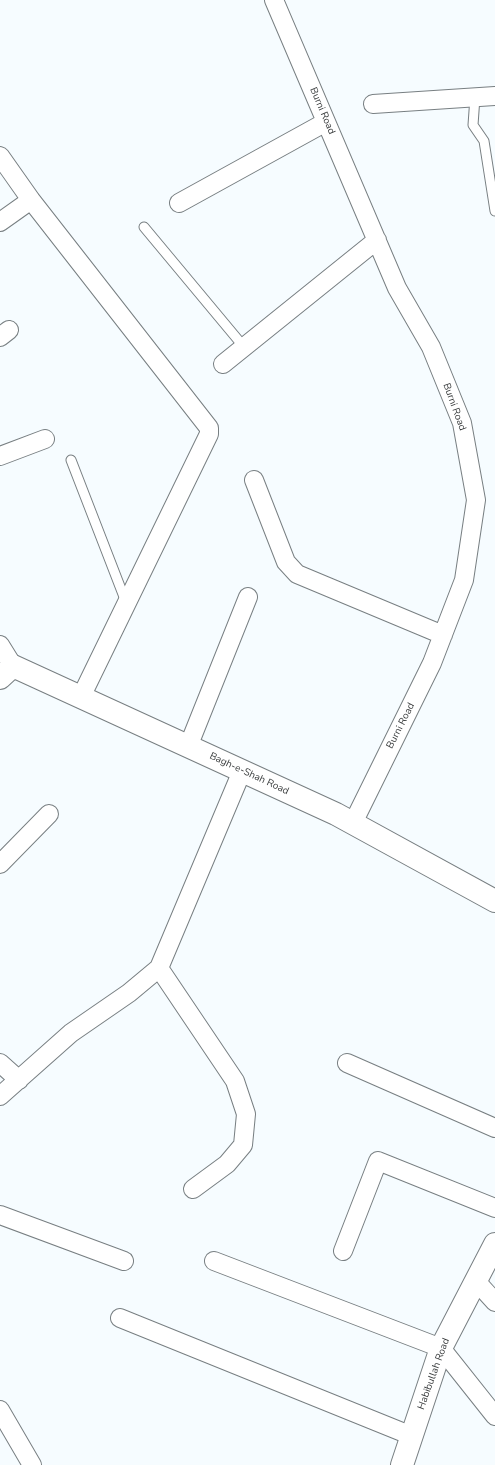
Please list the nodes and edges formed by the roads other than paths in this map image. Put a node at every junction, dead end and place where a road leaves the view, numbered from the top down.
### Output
1 (274, 0) edge
2 (495, 96) edge
3 (475, 97) junction
4 (373, 104) dead end
5 (326, 122) junction
6 (0, 156) edge
7 (493, 181) edge
8 (31, 200) junction
9 (179, 203) dead end
10 (495, 211) edge
11 (0, 222) edge
12 (144, 227) dead end
13 (376, 240) junction
14 (244, 347) junction
15 (223, 364) dead end
16 (45, 439) dead end
17 (0, 456) edge
18 (71, 460) dead end
19 (254, 480) dead end
20 (248, 597) dead end
21 (126, 602) junction
22 (443, 635) junction
23 (0, 645) edge
24 (7, 672) edge
25 (81, 697) junction
26 (188, 747) junction
27 (242, 771) junction
28 (49, 814) dead end
29 (353, 823) junction
30 (0, 864) edge
31 (495, 901) edge
32 (159, 968) junction
33 (0, 1063) edge
34 (347, 1063) dead end
35 (19, 1080) junction
36 (0, 1096) edge
37 (495, 1128) edge
38 (193, 1189) dead end
39 (495, 1208) edge
40 (0, 1215) edge
41 (495, 1244) edge
42 (343, 1252) dead end
43 (124, 1260) dead end
44 (214, 1261) dead end
45 (475, 1280) junction
46 (495, 1302) edge
47 (120, 1318) dead end
48 (441, 1348) junction
49 (0, 1410) edge
50 (495, 1416) edge
51 (412, 1436) junction
52 (32, 1465) edge
53 (402, 1465) edge

1 - 5 street, Burni Road
2 - 3 street
3 - 4 street
3 - 7 lane
5 - 9 street
5 - 13 street, Burni Road
6 - 8 street
7 - 10 lane
8 - 11 street
8 - 21 street
12 - 14 lane
13 - 14 street
13 - 22 street, Burni Road
14 - 15 street
16 - 17 street
18 - 21 lane
19 - 22 street
20 - 26 street
21 - 25 street
22 - 29 street, Burni Road
23 - 24 street
24 - 25 street, Bagh-e-Shah Road
25 - 26 street, Bagh-e-Shah Road
26 - 27 street, Bagh-e-Shah Road
27 - 29 street, Bagh-e-Shah Road
27 - 32 street
28 - 30 street
29 - 31 street, Bagh-e-Shah Road
32 - 35 street
32 - 38 street
33 - 35 street
34 - 37 street
35 - 36 street
39 - 42 street
40 - 43 street
41 - 45 street, Habibullah Road
44 - 48 street
45 - 46 street
45 - 48 street, Habibullah Road
47 - 51 street
48 - 50 street
48 - 51 street, Habibullah Road
49 - 52 street
51 - 53 street, Habibullah Road

